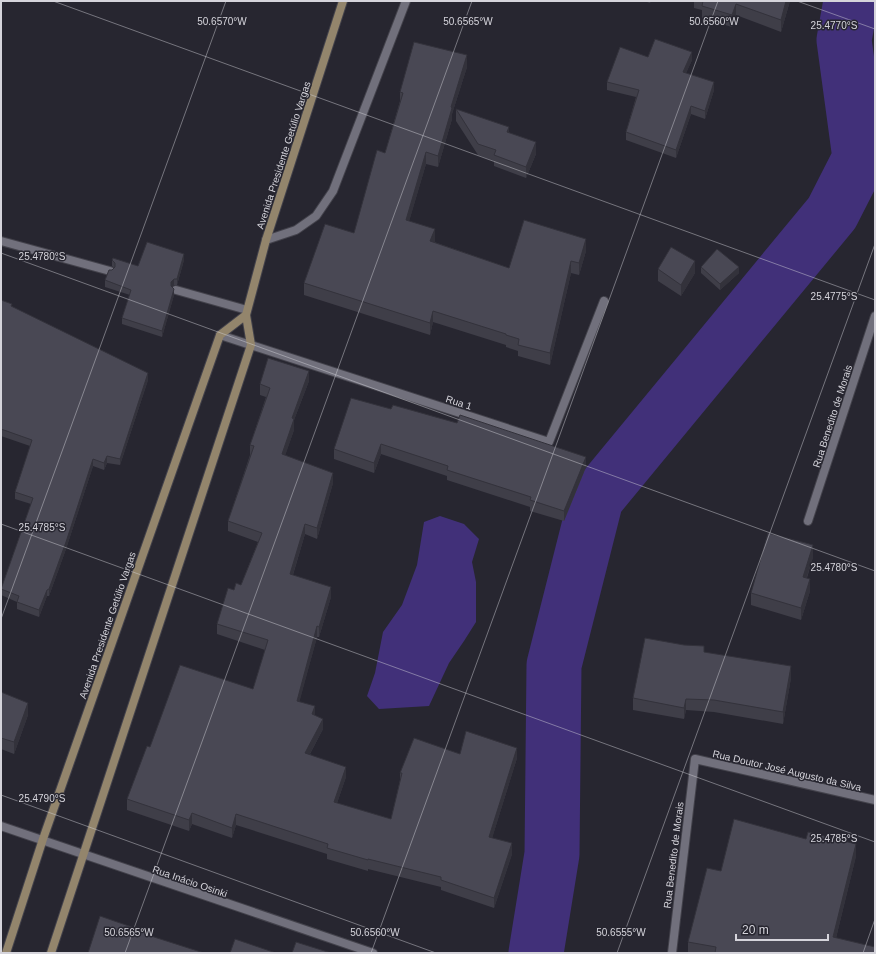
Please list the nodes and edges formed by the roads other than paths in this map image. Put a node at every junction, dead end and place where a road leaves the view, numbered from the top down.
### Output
1 (343, 1) edge
2 (406, 1) edge
3 (266, 240) junction
4 (1, 241) edge
5 (110, 271) edge
6 (176, 290) dead end
7 (604, 301) dead end
8 (246, 313) junction
9 (875, 316) edge
10 (220, 335) junction
11 (251, 345) junction
12 (808, 521) dead end
13 (695, 759) joint
14 (875, 800) edge
15 (1, 826) edge
16 (43, 839) junction
17 (84, 855) junction
18 (6, 953) edge
19 (51, 953) edge
20 (373, 953) edge
21 (672, 953) edge

1 - 3 main road, Avenida Presidente Getúlio Vargas
2 - 3 street
3 - 8 main road, Avenida Presidente Getúlio Vargas
4 - 5 street
6 - 8 street
7 - 11 street, Rua 1
8 - 10 main road
8 - 11 main road, Avenida Presidente Getúlio Vargas
9 - 12 street, Rua Benedito de Morais
10 - 11 street, Rua 1
10 - 16 main road, Avenida Presidente Getúlio Vargas
11 - 17 main road, Avenida Presidente Getúlio Vargas
13 - 14 street, Rua Doutor José Augusto da Silva
13 - 21 street, Rua Benedito de Morais
15 - 16 street, Rua Inácio Osinki
16 - 17 street, Rua Inácio Osinki
16 - 18 main road, Avenida Presidente Getúlio Vargas
17 - 19 main road, Avenida Presidente Getúlio Vargas
17 - 20 street, Rua Inácio Osinki

